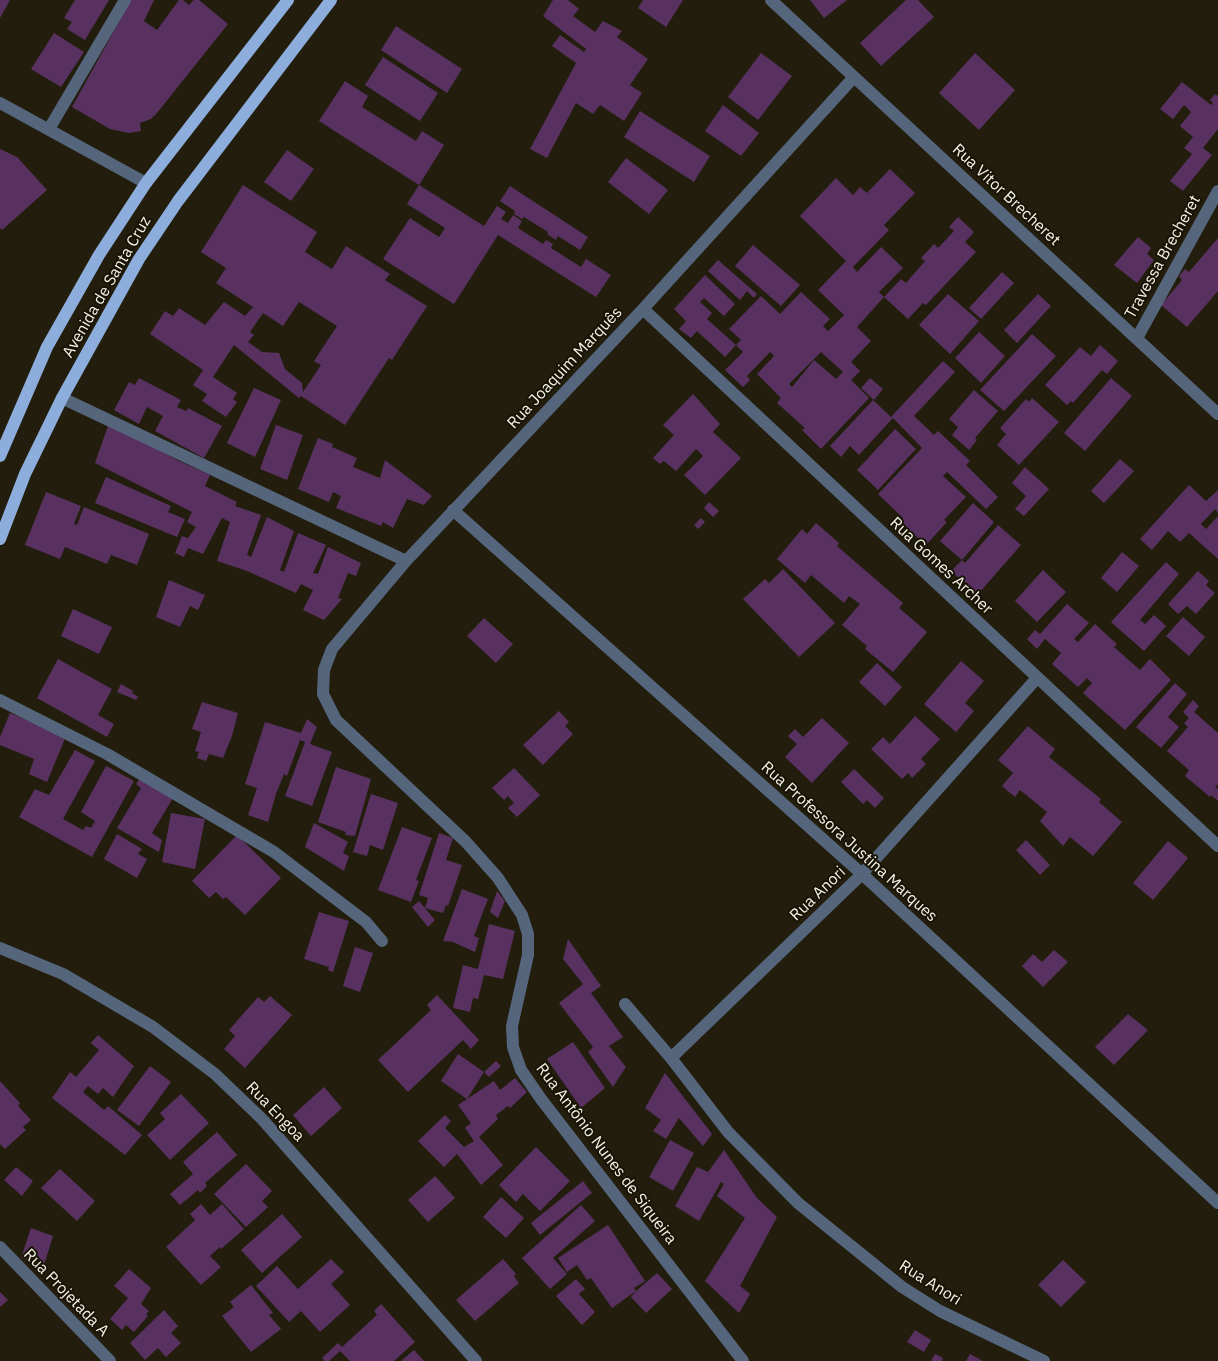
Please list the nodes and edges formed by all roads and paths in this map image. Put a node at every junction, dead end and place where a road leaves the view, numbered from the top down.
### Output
1 (125, 0) edge
2 (288, 0) edge
3 (331, 0) edge
4 (771, 0) edge
5 (854, 77) junction
6 (0, 103) edge
7 (49, 129) junction
8 (146, 183) junction
9 (1218, 191) edge
10 (644, 309) junction
11 (1137, 338) junction
12 (62, 398) junction
13 (1218, 414) edge
14 (0, 456) edge
15 (453, 510) junction
16 (0, 539) edge
17 (406, 561) junction
18 (1037, 678) junction
19 (323, 694) joint
20 (0, 700) edge
21 (1218, 846) edge
22 (862, 874) junction
23 (382, 942) dead end
24 (0, 948) edge
25 (626, 1004) dead end
26 (672, 1058) junction
27 (1218, 1203) edge
28 (0, 1247) edge
29 (745, 1360) edge
30 (110, 1361) edge
31 (476, 1361) edge
32 (1044, 1361) edge

1 - 7 street
2 - 8 main road, Avenida de Santa Cruz
3 - 12 main road, Avenida de Santa Cruz
4 - 5 street, Rua Vitor Brecheret
5 - 10 street, Rua Joaquim Marquês
5 - 11 street, Rua Vitor Brecheret
6 - 7 street
7 - 8 street
8 - 14 main road, Avenida de Santa Cruz
9 - 11 street, Travessa Brecheret
10 - 15 street, Rua Joaquim Marquês
10 - 18 street, Rua Gomes Archer
11 - 13 street, Rua Vitor Brecheret
12 - 16 main road, Avenida de Santa Cruz
12 - 17 street
15 - 17 street, Rua Joaquim Marquês
15 - 22 street, Rua Professora Justina Marques
17 - 19 street, Rua Joaquim Marquês
18 - 21 street, Rua Gomes Archer
18 - 22 street, Rua Anori
19 - 29 street, Rua Antônio Nunes de Siqueira
20 - 23 street
22 - 26 street, Rua Anori
22 - 27 street, Rua Professora Justina Marques
24 - 31 street, Rua Engoa
25 - 26 street, Rua Anori
26 - 32 street, Rua Anori
28 - 30 street, Rua Projetada A

